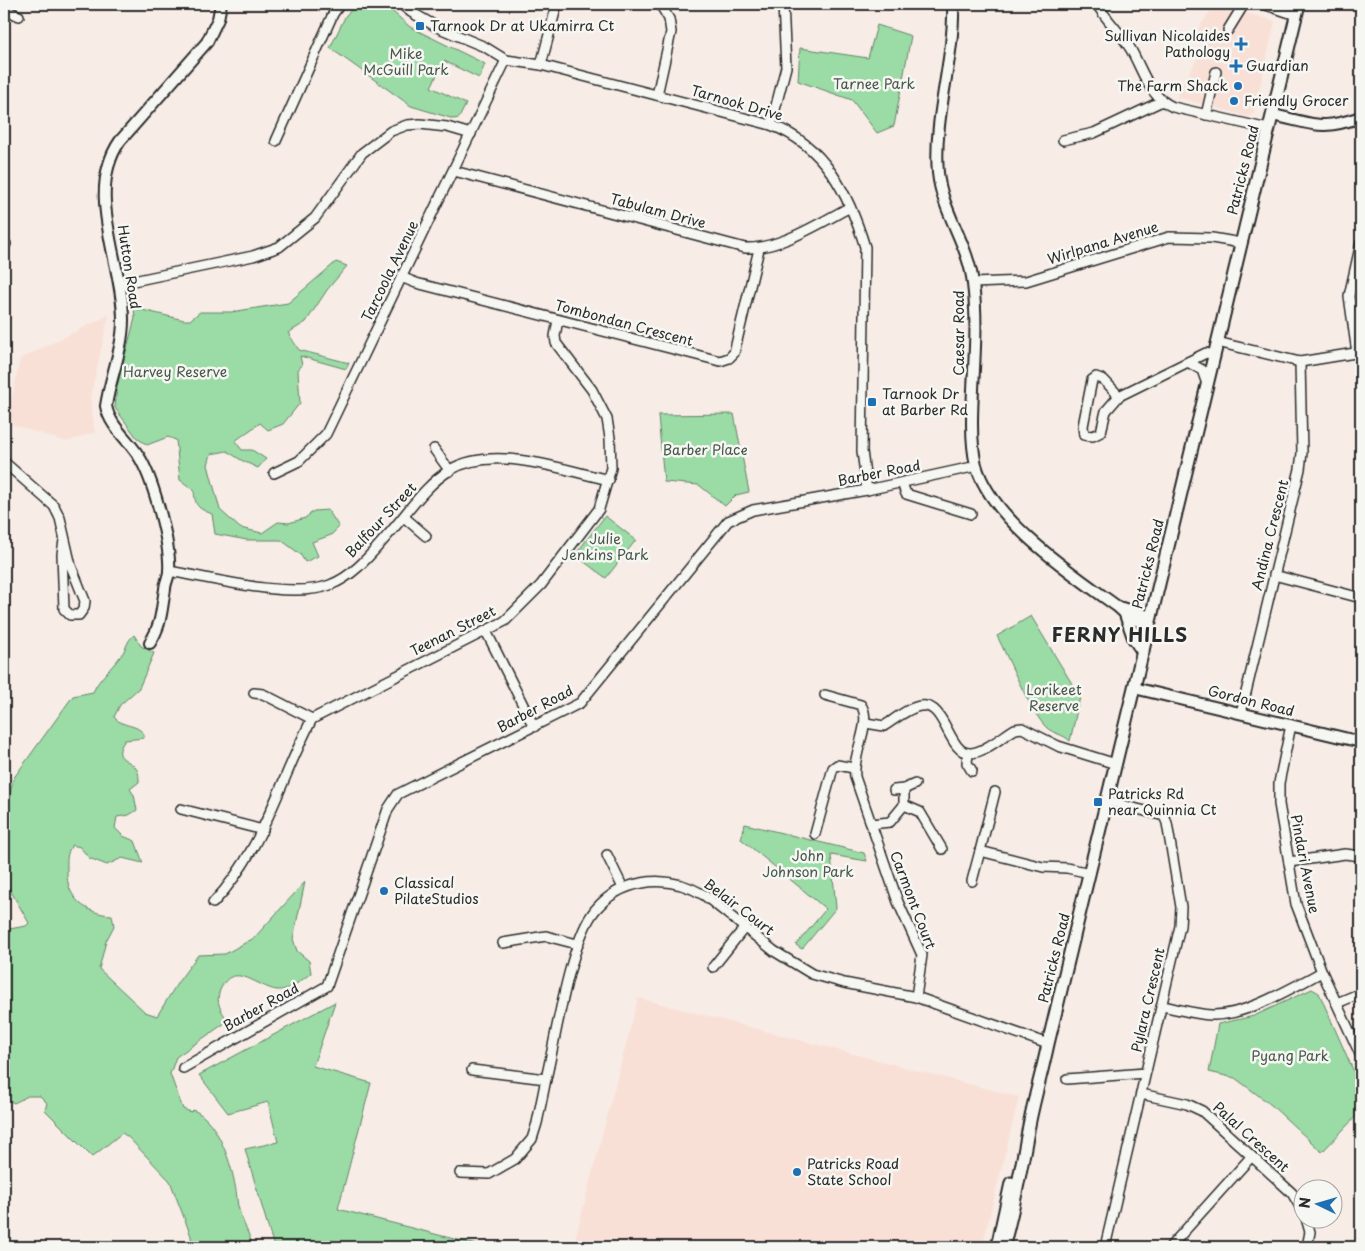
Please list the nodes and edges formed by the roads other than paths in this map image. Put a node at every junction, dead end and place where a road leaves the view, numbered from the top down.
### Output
1 (221, 4) edge
2 (340, 4) edge
3 (401, 4) edge
4 (557, 4) edge
5 (660, 4) edge
6 (783, 4) edge
7 (954, 4) edge
8 (1097, 4) edge
9 (1244, 4) edge
10 (1263, 4) edge
11 (4, 9) edge
12 (1297, 9) edge
13 (19, 16) dead end
14 (1228, 30) dead end
15 (506, 60) junction
16 (541, 66) junction
17 (1216, 72) dead end
18 (657, 95) junction
19 (1160, 102) junction
20 (1206, 115) junction
21 (1272, 115) junction
22 (1360, 121) edge
23 (771, 125) junction
24 (1268, 130) junction
25 (471, 134) junction
26 (1063, 140) dead end
27 (276, 141) dead end
28 (454, 171) junction
29 (850, 207) junction
30 (1241, 243) junction
31 (1361, 243) edge
32 (759, 249) junction
33 (401, 278) junction
34 (973, 283) junction
35 (119, 284) junction
36 (558, 320) junction
37 (1217, 342) junction
38 (1359, 353) edge
39 (1214, 355) junction
40 (1188, 362) junction
41 (1300, 362) junction
42 (1207, 384) junction
43 (1119, 396) junction
44 (434, 449) dead end
45 (4, 462) edge
46 (977, 466) junction
47 (450, 470) junction
48 (274, 473) dead end
49 (609, 480) junction
50 (902, 483) junction
51 (867, 490) junction
52 (971, 514) dead end
53 (404, 517) junction
54 (426, 536) dead end
55 (64, 540) junction
56 (169, 571) junction
57 (1274, 576) junction
58 (1361, 598) edge
59 (1122, 612) junction
60 (1150, 620) junction
61 (486, 632) junction
62 (150, 643) dead end
63 (1143, 652) junction
64 (1134, 688) junction
65 (254, 693) dead end
66 (825, 695) dead end
67 (1241, 713) junction
68 (312, 719) junction
69 (866, 723) junction
70 (1291, 725) junction
71 (534, 727) junction
72 (1361, 742) edge
73 (968, 753) junction
74 (1116, 764) junction
75 (854, 768) junction
76 (972, 771) dead end
77 (915, 784) dead end
78 (995, 792) dead end
79 (1107, 800) junction
80 (904, 805) junction
81 (181, 809) dead end
82 (871, 824) junction
83 (262, 830) junction
84 (815, 834) dead end
85 (942, 849) dead end
86 (980, 851) junction
87 (607, 854) dead end
88 (1361, 856) edge
89 (1289, 862) junction
90 (1090, 873) junction
91 (972, 881) dead end
92 (623, 888) junction
93 (213, 903) dead end
94 (745, 927) junction
95 (503, 943) dead end
96 (578, 944) junction
97 (713, 967) dead end
98 (1322, 972) junction
99 (1361, 993) edge
100 (916, 997) junction
101 (1337, 1003) junction
102 (1162, 1006) junction
103 (1048, 1044) junction
104 (1361, 1056) edge
105 (183, 1068) dead end
106 (472, 1070) dead end
107 (1145, 1073) junction
108 (1067, 1079) dead end
109 (546, 1080) junction
110 (1141, 1094) junction
111 (1028, 1132) junction
112 (1251, 1157) junction
113 (460, 1173) dead end
114 (1292, 1193) edge
115 (1309, 1228) edge
116 (997, 1247) edge
117 (1003, 1247) edge
118 (1105, 1247) edge
119 (1170, 1247) edge
120 (1307, 1247) edge

1 - 35 street, Hutton Road
2 - 27 street
3 - 15 street, Tarnook Drive
4 - 16 street
5 - 18 street
6 - 23 street
7 - 34 street, Caesar Road
8 - 19 street
9 - 14 street
10 - 12 street
11 - 13 street
12 - 21 main road, Patricks Road
15 - 16 street, Tarnook Drive
15 - 25 street, Tarcoola Avenue
16 - 18 street, Tarnook Drive
17 - 20 street
18 - 23 street, Tarnook Drive
19 - 20 street
19 - 26 street
20 - 24 street
21 - 22 street
21 - 24 main road, Patricks Road
23 - 29 street, Tarnook Drive
24 - 30 main road, Patricks Road
25 - 28 street, Tarcoola Avenue
25 - 35 street
28 - 32 street, Tabulam Drive
28 - 33 street, Tarcoola Avenue
29 - 32 street, Tabulam Drive
29 - 51 street, Tarnook Drive
30 - 34 street, Wirlpana Avenue
30 - 37 main road, Patricks Road
31 - 38 street
32 - 36 street, Tombondan Crescent
33 - 36 street, Tombondan Crescent
33 - 48 street, Tarcoola Avenue
34 - 46 street, Caesar Road
35 - 56 street, Hutton Road
36 - 49 street, Teenan Street
37 - 39 main road, Patricks Road
37 - 41 street
38 - 41 street
39 - 40 street
39 - 42 main road, Patricks Road
40 - 42 street
40 - 43 street
41 - 57 street, Andina Crescent
42 - 60 main road, Patricks Road
43 - 43 street
44 - 47 street
45 - 55 street
46 - 50 street, Barber Road
46 - 59 street, Caesar Road
47 - 49 street, Balfour Street
47 - 53 street, Balfour Street
49 - 61 street, Teenan Street
50 - 51 street, Barber Road
50 - 52 street
51 - 71 street, Barber Road
53 - 54 street
53 - 56 street, Balfour Street
55 - 55 street
56 - 62 street, Hutton Road
57 - 58 street
57 - 67 street, Andina Crescent
59 - 60 street, Caesar Road
59 - 63 main road
60 - 63 main road, Patricks Road
61 - 68 street, Teenan Street
61 - 71 street
63 - 64 main road, Patricks Road
64 - 67 street, Gordon Road
64 - 74 main road, Patricks Road
65 - 68 street
66 - 69 street
67 - 70 street, Gordon Road
68 - 83 street
69 - 73 street
69 - 75 street
70 - 72 street, Gordon Road
70 - 89 street, Pindari Avenue
71 - 105 street, Barber Road
73 - 74 street
73 - 76 street
74 - 79 main road, Patricks Road
75 - 82 street, Carmont Court
75 - 84 street
77 - 80 street
78 - 86 street
79 - 90 main road, Patricks Road
79 - 102 street, Pylara Crescent
80 - 82 street
80 - 85 street
81 - 83 street
82 - 100 street, Carmont Court
83 - 93 street
86 - 90 street
86 - 91 street
87 - 92 street
88 - 89 street
89 - 98 street, Pindari Avenue
90 - 103 main road, Patricks Road
92 - 94 street, Belair Court
92 - 96 street, Belair Court
94 - 97 street
94 - 100 street, Belair Court
95 - 96 street
96 - 109 street, Belair Court
98 - 101 street, Pindari Avenue
98 - 102 street
99 - 101 street
100 - 103 street, Belair Court
101 - 104 street, Pindari Avenue
102 - 107 street, Pylara Crescent
103 - 111 main road, Patricks Road
106 - 109 street
107 - 108 street
107 - 110 street, Pylara Crescent
109 - 113 street, Belair Court
110 - 112 street, Palal Crescent
110 - 118 street, Pylara Crescent
111 - 116 main road, Patricks Road
111 - 117 main road, Patricks Road
112 - 114 street, Palal Crescent
112 - 119 street
115 - 120 street

